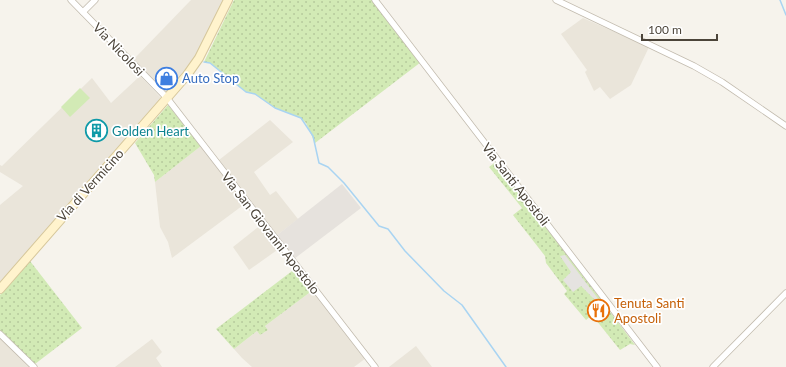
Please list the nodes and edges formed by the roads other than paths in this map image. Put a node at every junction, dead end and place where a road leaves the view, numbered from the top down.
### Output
1 (71, 0) edge
2 (95, 0) edge
3 (228, 0) edge
4 (375, 0) edge
5 (556, 0) edge
6 (83, 12) junction
7 (167, 98) junction
8 (786, 126) edge
9 (0, 289) edge
10 (786, 293) edge
11 (0, 334) edge
12 (34, 367) edge
13 (375, 367) edge
14 (657, 367) edge
15 (713, 367) edge

1 - 6 street, Via Nicolosi
2 - 6 street
3 - 7 main road, Via di Vermicino
4 - 14 street, Via Santi Apostoli
5 - 8 street
6 - 7 street, Via Nicolosi
7 - 9 main road, Via di Vermicino
7 - 13 street, Via San Giovanni Apostolo
10 - 15 street
11 - 12 street

